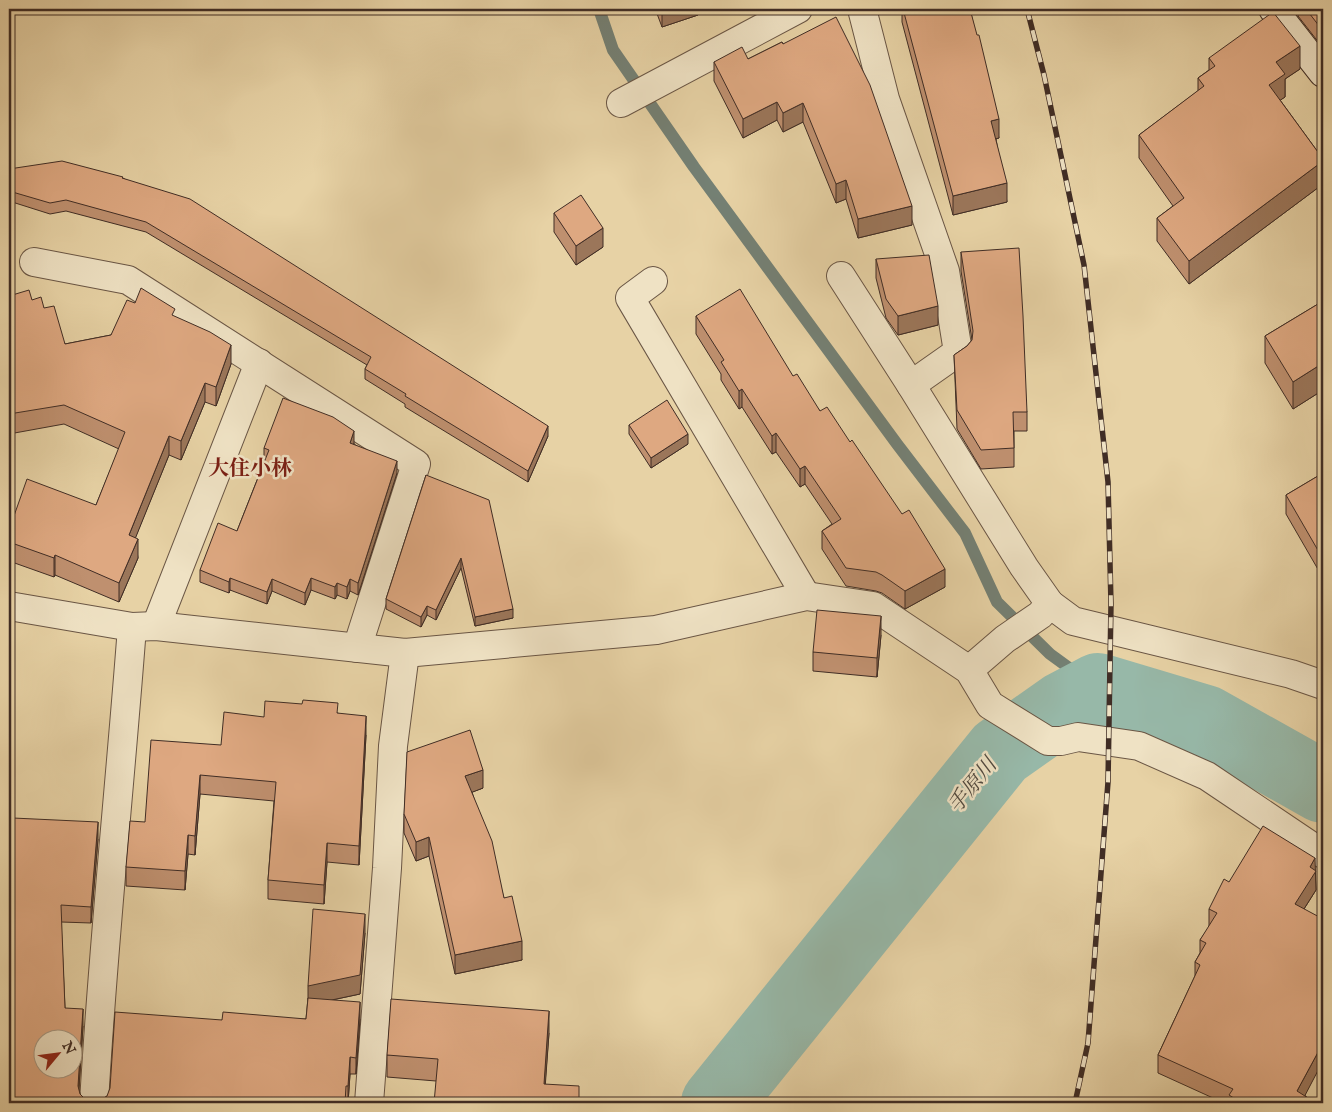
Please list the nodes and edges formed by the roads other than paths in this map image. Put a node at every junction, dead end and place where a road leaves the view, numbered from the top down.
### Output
1 (798, 9) edge
2 (862, 9) edge
3 (1274, 9) edge
4 (1323, 73) edge
5 (621, 103) dead end
6 (34, 262) dead end
7 (841, 276) dead end
8 (653, 281) dead end
9 (259, 363) junction
10 (911, 385) junction
11 (806, 596) junction
12 (9, 606) edge
13 (1045, 609) junction
14 (144, 626) junction
15 (357, 648) junction
16 (405, 653) junction
17 (969, 670) junction
18 (1323, 685) edge
19 (1323, 854) edge
20 (94, 1103) edge
21 (369, 1103) edge

1 - 5 street
2 - 10 street
3 - 4 street
6 - 9 street
7 - 10 street
8 - 11 street
9 - 14 street
9 - 15 street
10 - 13 street
11 - 16 street
11 - 17 street
12 - 14 street
13 - 17 street
13 - 18 street
14 - 15 street
14 - 20 street
15 - 16 street
16 - 21 street
17 - 19 street

